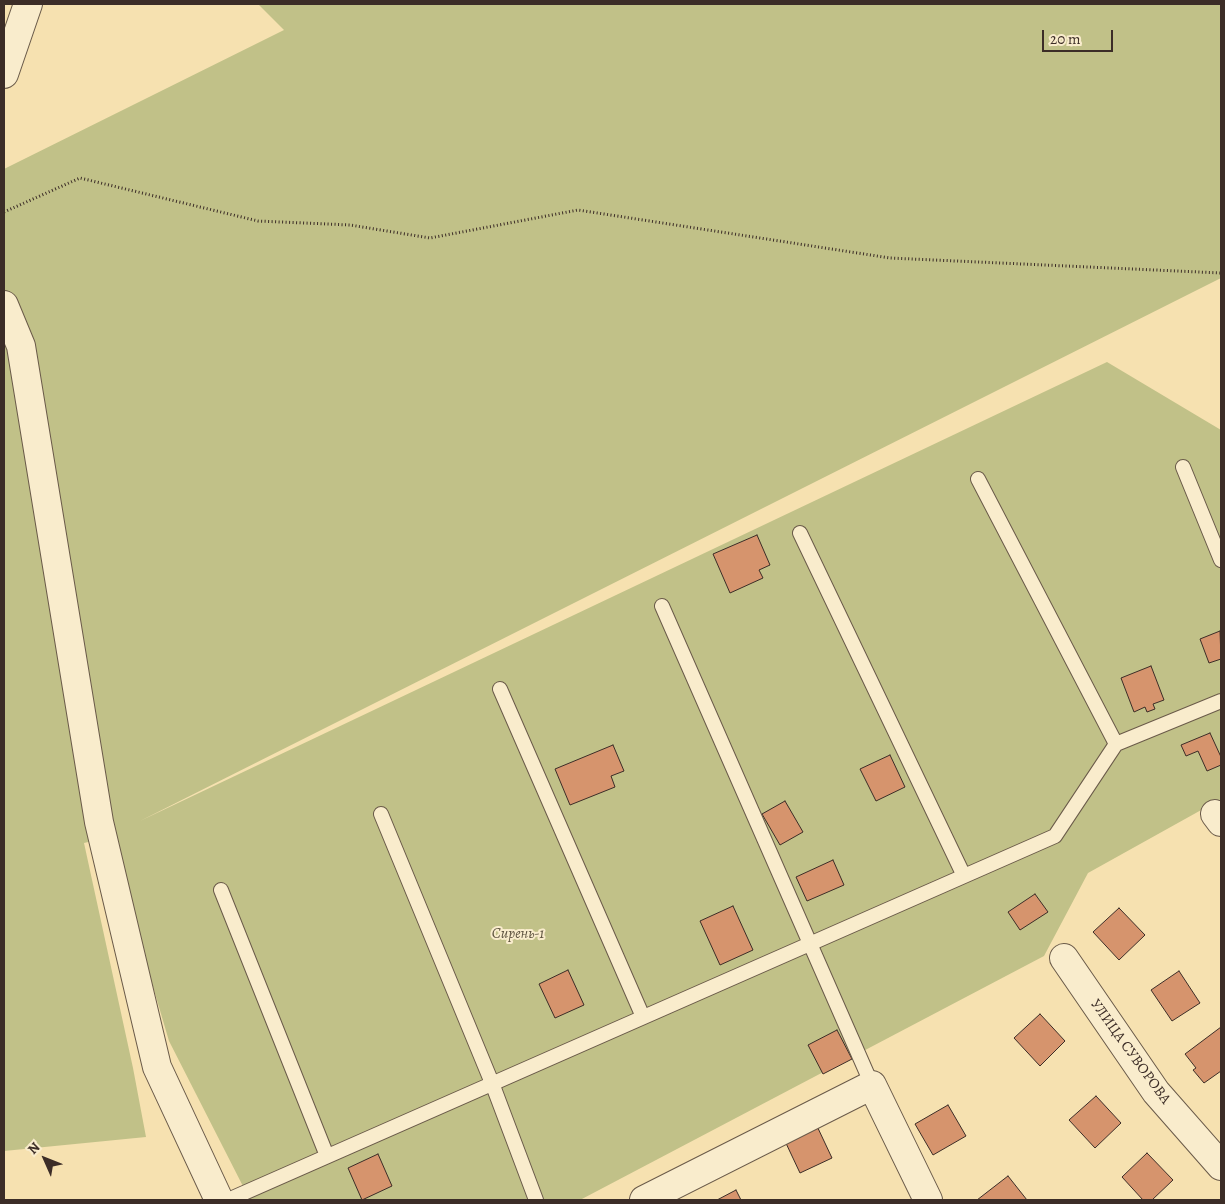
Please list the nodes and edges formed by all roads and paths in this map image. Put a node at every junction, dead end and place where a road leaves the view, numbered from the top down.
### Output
1 (28, 4) edge
2 (4, 74) edge
3 (4, 212) edge
4 (1221, 273) edge
5 (4, 305) edge
6 (1183, 467) dead end
7 (978, 479) dead end
8 (800, 533) dead end
9 (1221, 560) edge
10 (662, 606) dead end
11 (500, 688) dead end
12 (1221, 702) edge
13 (1116, 744) junction
14 (381, 814) dead end
15 (964, 876) junction
16 (221, 890) dead end
17 (809, 944) junction
18 (1064, 958) dead end
19 (643, 1017) junction
20 (492, 1083) junction
21 (872, 1084) junction
22 (327, 1156) junction
23 (1221, 1166) edge
24 (220, 1200) edge
25 (228, 1200) edge
26 (536, 1200) edge
27 (644, 1200) edge
28 (928, 1200) edge

1 - 2 street
3 - 4 path
5 - 24 street
6 - 9 lane
7 - 13 lane
8 - 15 lane
10 - 17 lane
11 - 19 lane
12 - 13 lane
13 - 15 lane
14 - 20 lane
15 - 17 lane
16 - 22 lane
17 - 19 lane
17 - 21 lane
18 - 23 street, УЛИЦА СУВОРОВА
19 - 20 lane
20 - 22 lane
20 - 26 lane
21 - 27 street
21 - 28 street
22 - 25 lane

